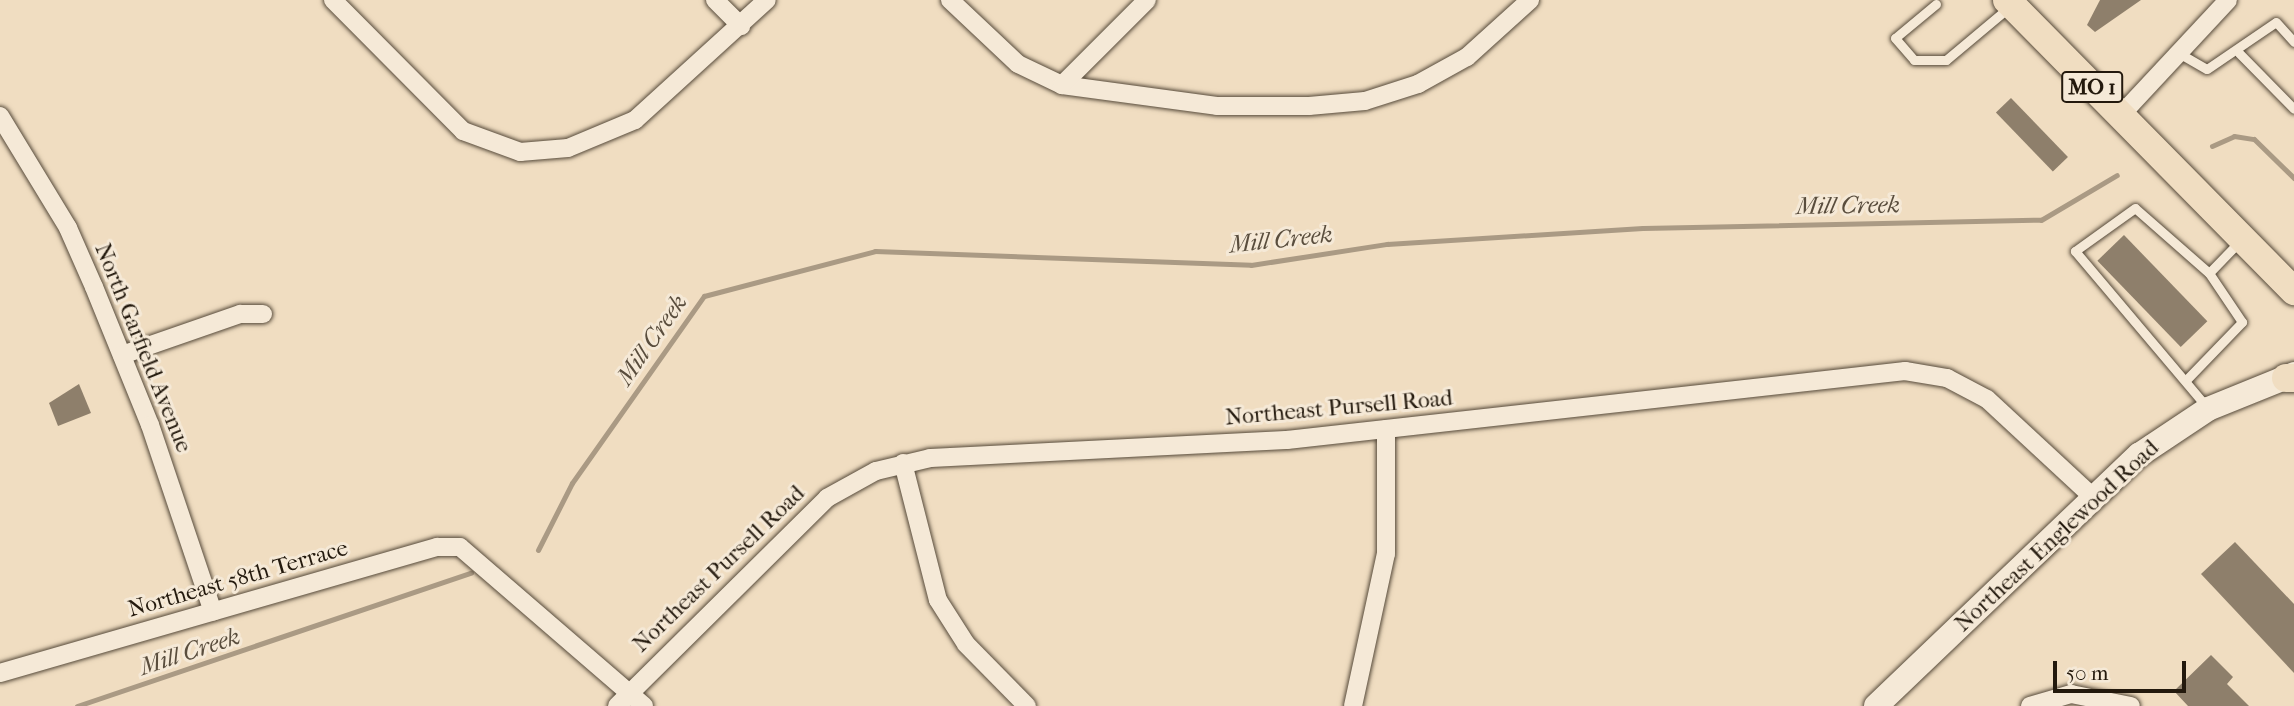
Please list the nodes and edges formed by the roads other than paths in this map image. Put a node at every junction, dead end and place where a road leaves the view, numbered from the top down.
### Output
1 (333, 0) edge
2 (715, 0) edge
3 (767, 0) edge
4 (950, 0) edge
5 (1147, 0) edge
6 (1530, 0) edge
7 (2228, 0) edge
8 (1936, 1) edge
9 (2009, 2) edge
10 (741, 26) junction
11 (2294, 42) edge
12 (2176, 52) junction
13 (2239, 53) junction
14 (1062, 85) junction
15 (2294, 108) edge
16 (0, 116) edge
17 (2120, 116) junction
18 (2242, 238) junction
19 (2209, 273) junction
20 (2294, 291) edge
21 (263, 314) dead end
22 (122, 355) junction
23 (2291, 376) edge
24 (2188, 378) junction
25 (2208, 410) junction
26 (1385, 429) junction
27 (903, 463) junction
28 (2094, 498) junction
29 (213, 612) junction
30 (0, 673) edge
31 (629, 691) junction
32 (617, 706) edge
33 (644, 706) edge
34 (1027, 706) edge
35 (1353, 706) edge
36 (1876, 706) edge
37 (2030, 706) edge
38 (2131, 706) edge

1 - 10 street
2 - 10 street
3 - 10 street
4 - 14 street
5 - 14 street
6 - 14 street
7 - 12 street
8 - 9 lane
9 - 17 main road, MO 1
11 - 13 lane
12 - 13 lane
12 - 17 street
13 - 15 lane
16 - 22 street, North Garfield Avenue
17 - 18 main road, MO 1
18 - 19 lane
18 - 20 main road, MO 1
19 - 24 lane
19 - 24 lane
21 - 22 street
22 - 29 street, North Garfield Avenue
23 - 25 main road, Northeast Englewood Road
24 - 25 lane
25 - 28 main road, Northeast Englewood Road
26 - 27 street, Northeast Pursell Road
26 - 28 street, Northeast Pursell Road
26 - 35 street
27 - 31 street, Northeast Pursell Road
27 - 34 street
28 - 36 main road, Northeast Englewood Road
29 - 30 street, Northeast 58th Terrace
29 - 31 street, Northeast 58th Terrace
31 - 32 street, Northeast Pursell Road
31 - 33 street
37 - 38 street

